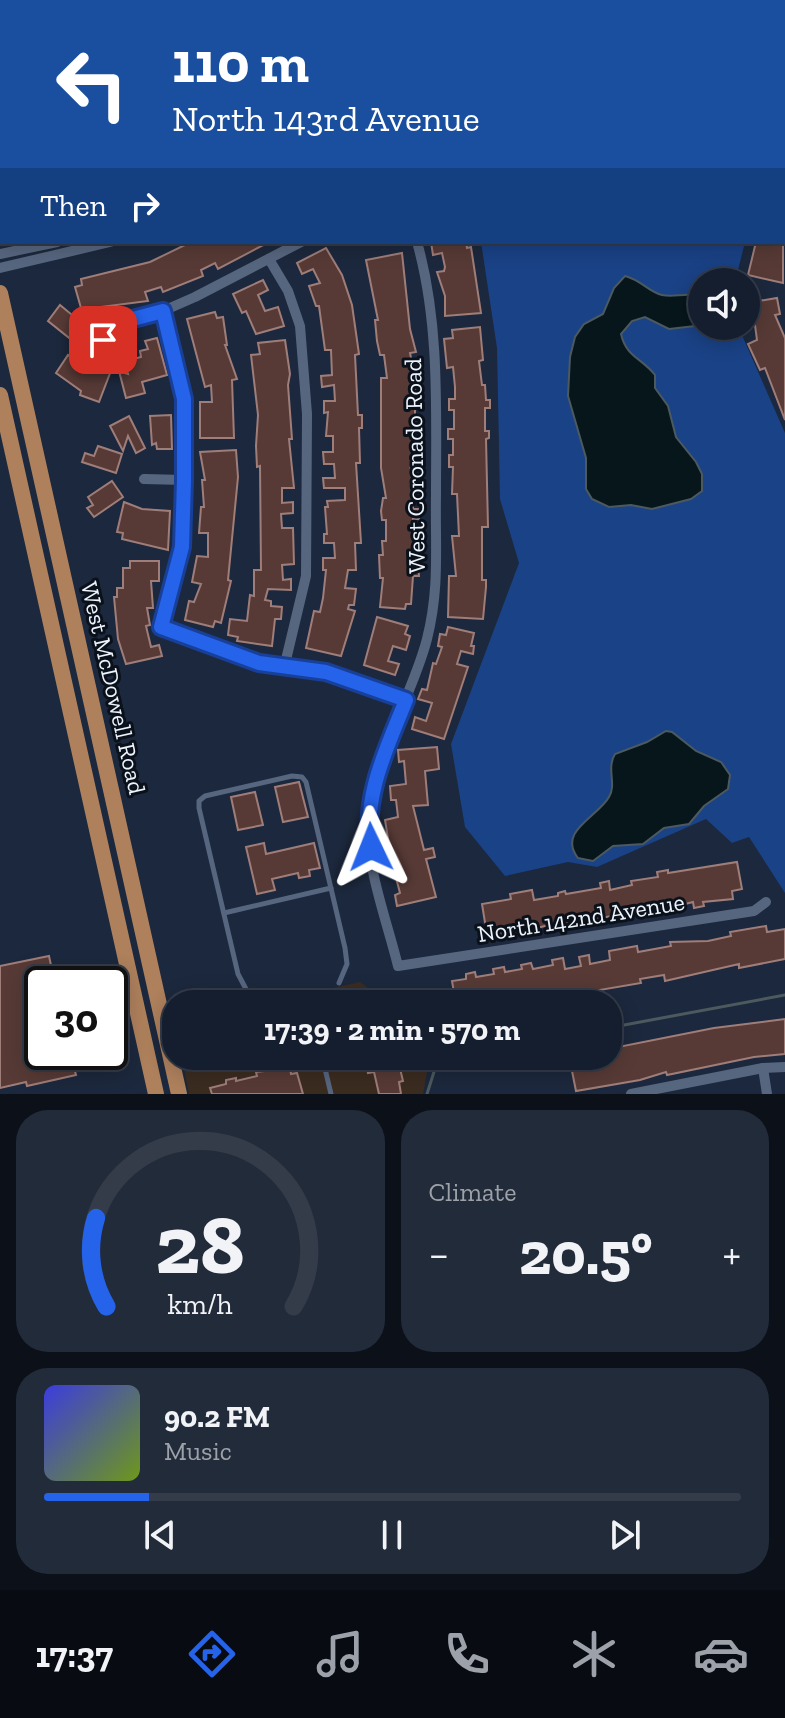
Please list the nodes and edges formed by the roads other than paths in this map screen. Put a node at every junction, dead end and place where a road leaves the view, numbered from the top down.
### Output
1 (48, 244) edge
2 (102, 244) edge
3 (297, 244) edge
4 (418, 244) edge
5 (0, 254) edge
6 (269, 259) junction
7 (0, 268) edge
8 (0, 293) edge
9 (163, 311) junction
10 (103, 340) dead end
11 (0, 395) edge
12 (144, 479) dead end
13 (184, 480) junction
14 (284, 668) junction
15 (406, 700) junction
16 (125, 856) junction
17 (105, 861) junction
18 (331, 888) junction
19 (766, 902) dead end
20 (224, 913) junction
21 (398, 966) joint
22 (339, 983) dead end
23 (247, 990) edge
24 (162, 1019) edge
25 (162, 1066) edge
26 (785, 1067) edge
27 (763, 1068) junction
28 (151, 1069) junction
29 (174, 1070) edge
30 (325, 1070) edge
31 (156, 1094) edge
32 (179, 1094) edge
33 (331, 1094) edge
34 (631, 1094) edge
35 (767, 1094) edge

1 - 5 street
2 - 7 street
3 - 6 street
4 - 15 street, West Coronado Road
6 - 9 street
6 - 14 street
8 - 16 main road, West McDowell Road
9 - 10 street
9 - 13 street
11 - 17 main road, West McDowell Road
12 - 13 street
13 - 14 street
14 - 15 street
15 - 21 street, West Coronado Road
16 - 17 main road
16 - 24 main road, West McDowell Road
17 - 28 main road, West McDowell Road
18 - 20 lane
18 - 20 lane
18 - 22 lane
19 - 21 street, North 142nd Avenue
20 - 23 lane
25 - 28 main road
26 - 27 street
27 - 34 street
27 - 35 street
28 - 31 main road, West McDowell Road
29 - 32 main road, West McDowell Road
30 - 33 lane

